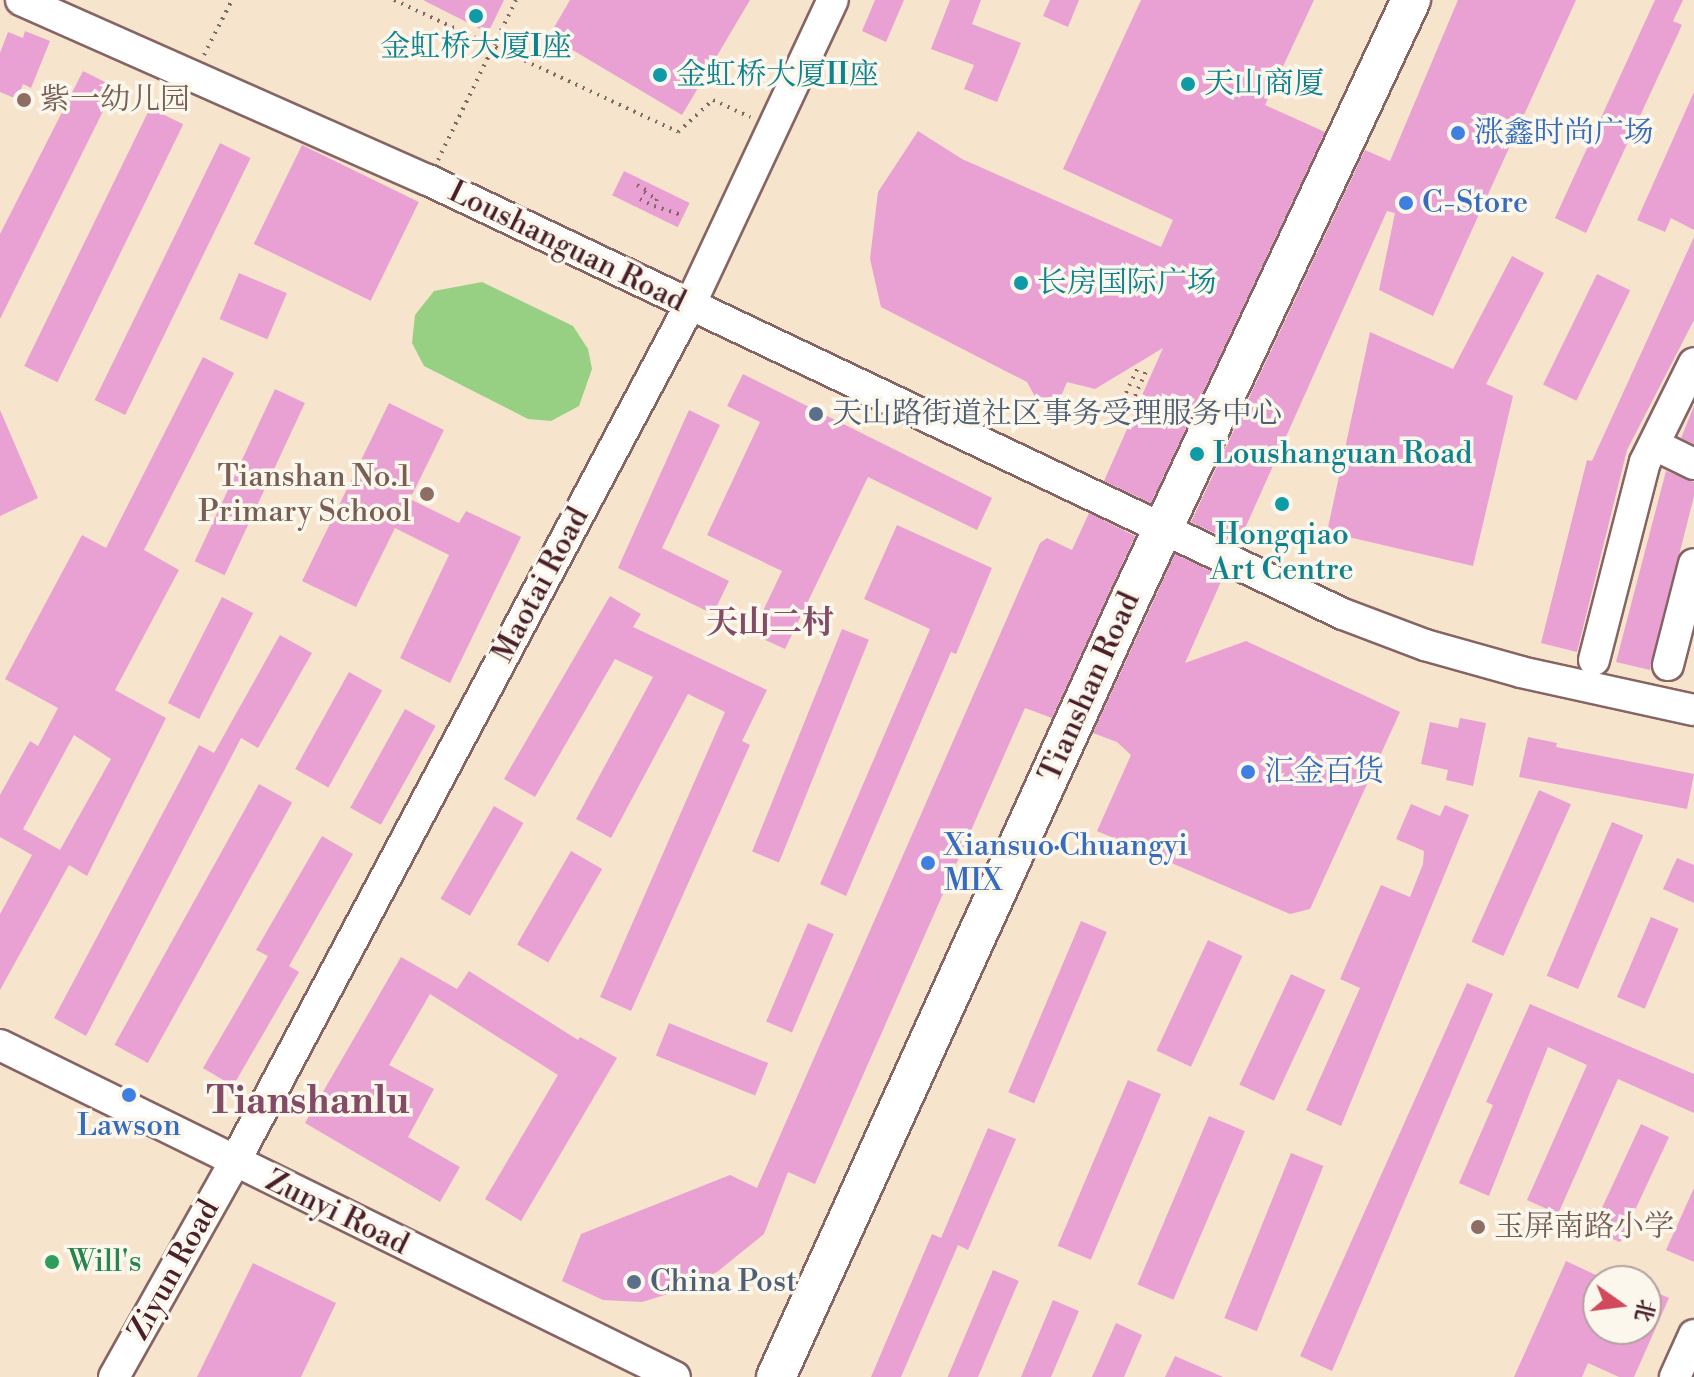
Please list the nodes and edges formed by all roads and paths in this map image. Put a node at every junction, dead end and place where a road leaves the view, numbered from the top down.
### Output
1 (21, 0) edge
2 (232, 0) edge
3 (394, 0) edge
4 (516, 0) edge
5 (833, 0) edge
6 (1411, 0) edge
7 (493, 46) junction
8 (193, 77) junction
9 (775, 129) junction
10 (428, 180) junction
11 (637, 185) dead end
12 (634, 194) dead end
13 (640, 199) dead end
14 (648, 201) dead end
15 (654, 206) junction
16 (684, 216) dead end
17 (689, 307) junction
18 (1694, 363) edge
19 (1139, 365) dead end
20 (1147, 369) dead end
21 (1126, 393) dead end
22 (1135, 396) dead end
23 (1657, 446) junction
24 (1694, 464) edge
25 (1164, 525) junction
26 (1694, 564) edge
27 (1594, 660) dead end
28 (1668, 665) dead end
29 (1694, 710) edge
30 (0, 1045) edge
31 (234, 1163) junction
32 (1694, 1335) edge
33 (114, 1377) edge
34 (675, 1377) edge
35 (776, 1377) edge
36 (1675, 1377) edge

1 - 8 street, Loushanguan Road
2 - 8 path
3 - 7 path
4 - 7 path
5 - 9 street, Maotai Road
6 - 25 main road, Tianshan Road
7 - 9 path
7 - 10 path
8 - 10 street, Loushanguan Road
9 - 17 street, Maotai Road
10 - 17 street, Loushanguan Road
11 - 15 path
12 - 14 path
13 - 15 path
15 - 16 path
17 - 25 street, Loushanguan Road
17 - 31 street, Maotai Road
18 - 23 street
19 - 21 path
20 - 22 path
23 - 24 street
23 - 27 street
25 - 29 street, Loushanguan Road
25 - 35 main road, Tianshan Road
26 - 28 street
30 - 31 street, Zunyi Road
31 - 33 street, Ziyun Road
31 - 34 street, Zunyi Road
32 - 36 street

